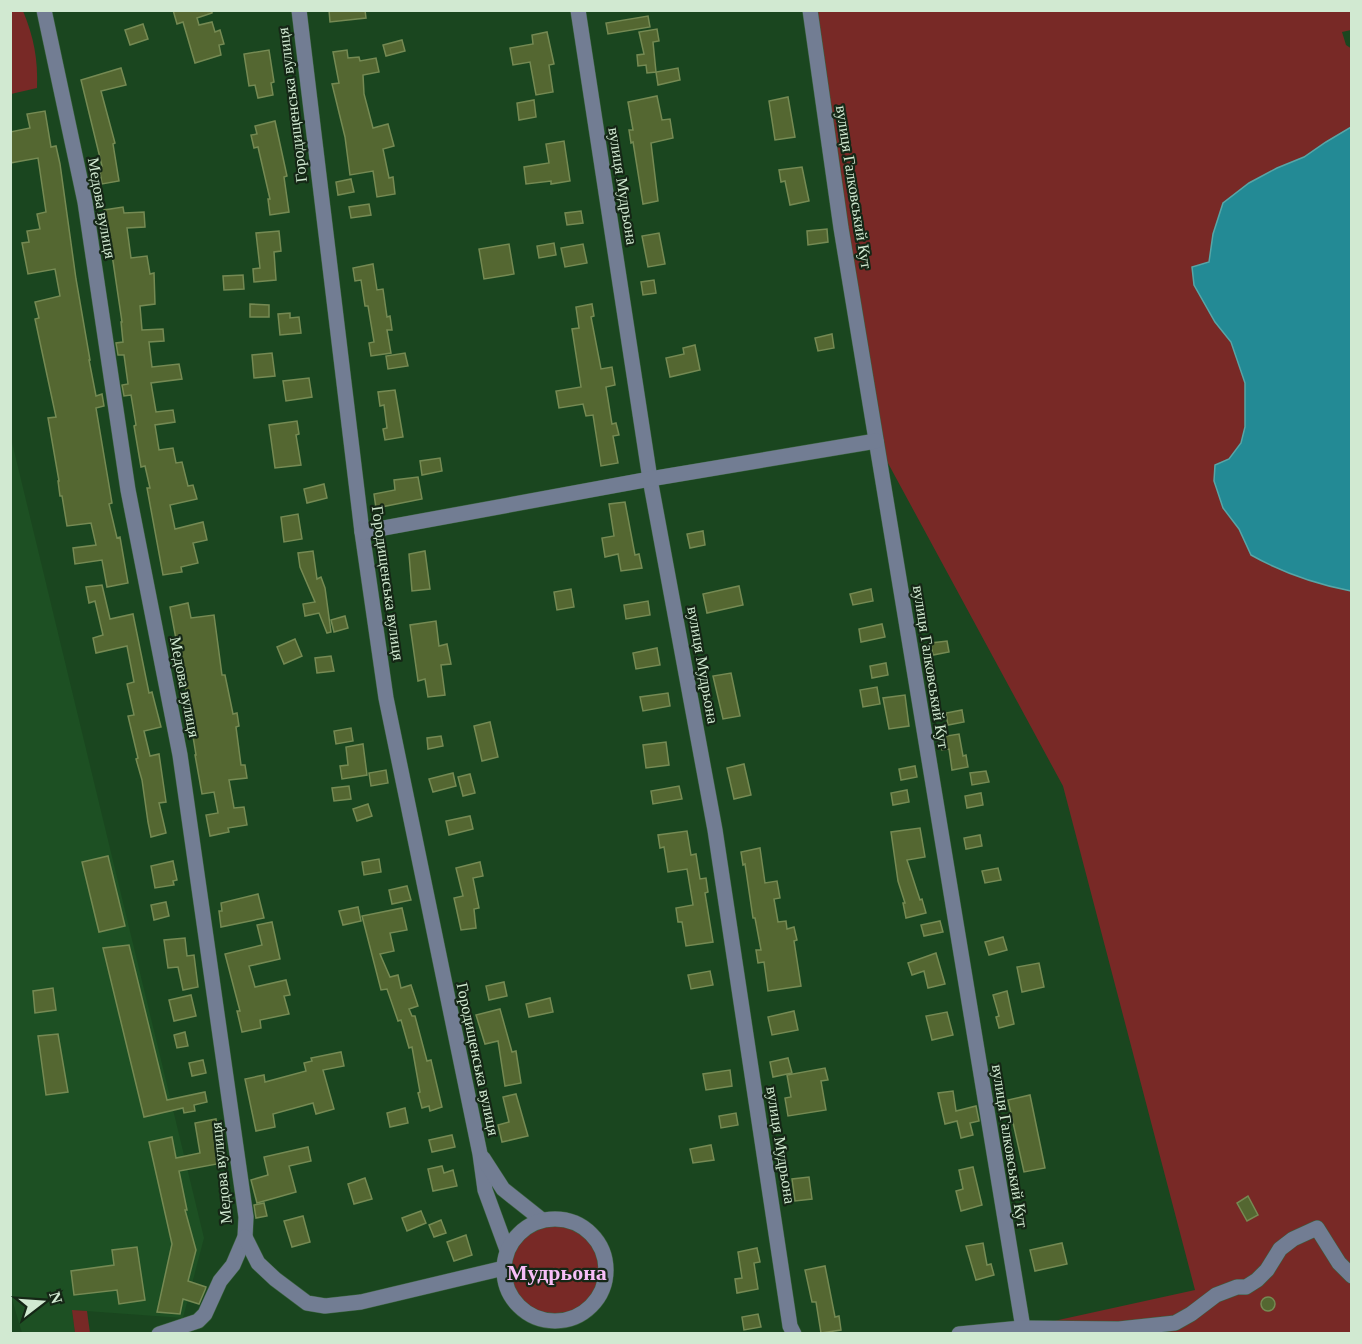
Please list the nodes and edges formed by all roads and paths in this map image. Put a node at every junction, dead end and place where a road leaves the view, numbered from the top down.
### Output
1 (44, 10) edge
2 (299, 10) edge
3 (578, 10) edge
4 (810, 10) edge
5 (876, 441) junction
6 (650, 479) junction
7 (362, 532) junction
8 (480, 1154) junction
9 (542, 1220) junction
10 (245, 1237) junction
11 (507, 1250) junction
12 (504, 1268) junction
13 (1352, 1276) edge
14 (792, 1330) edge
15 (1023, 1331) edge
16 (159, 1334) edge
17 (959, 1334) edge

1 - 10 street, Медова вулиця
2 - 7 street, Городищенська вулиця
3 - 6 street, вулиця Мудрьона
4 - 5 street, вулиця Галковський Кут
5 - 6 street
5 - 15 street, вулиця Галковський Кут
6 - 7 street
6 - 14 street, вулиця Мудрьона
7 - 8 street, Городищенська вулиця
8 - 9 street, Городищенська вулиця
8 - 11 street, Городищенська вулиця
9 - 11 street
9 - 12 street, Городищенська вулиця
10 - 12 street
10 - 16 street, Медова вулиця
11 - 12 street, Городищенська вулиця
13 - 15 street
15 - 17 street

